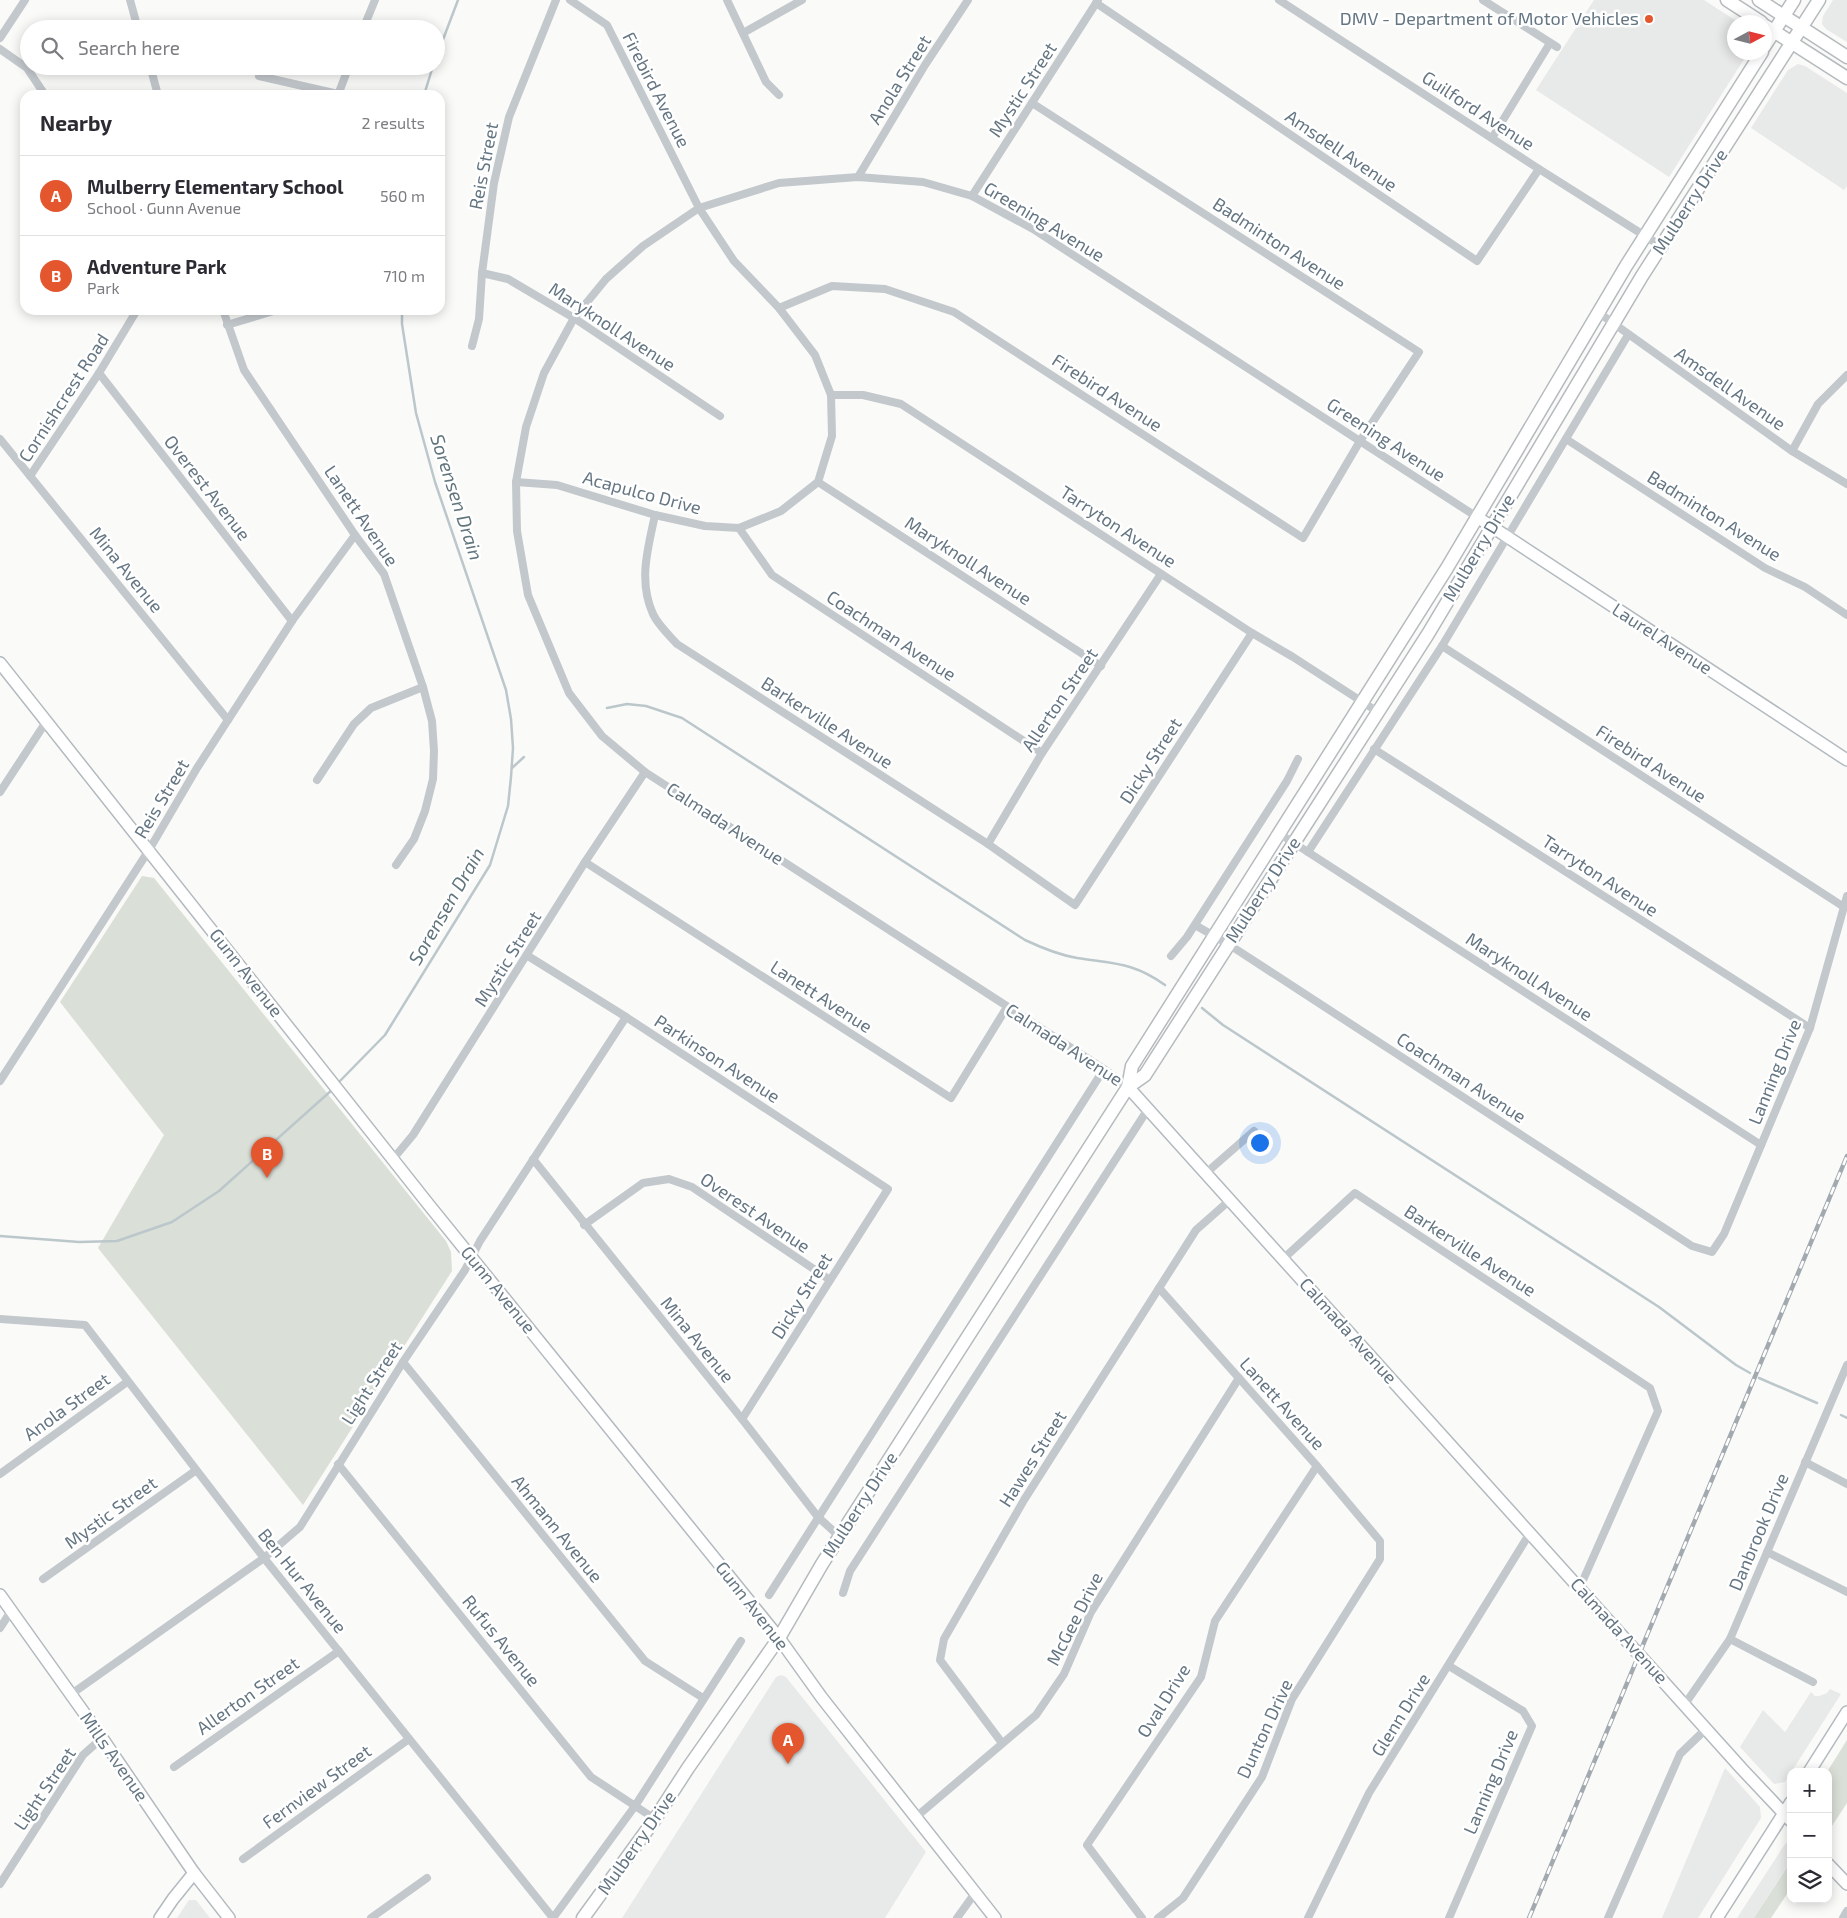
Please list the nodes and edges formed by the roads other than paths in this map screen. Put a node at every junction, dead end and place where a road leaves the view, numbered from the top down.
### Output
1 (25, 0) edge
2 (130, 0) edge
3 (375, 0) edge
4 (556, 0) edge
5 (570, 0) edge
6 (727, 0) edge
7 (802, 0) edge
8 (968, 0) edge
9 (1279, 0) edge
10 (1483, 0) edge
11 (1727, 0) edge
12 (1759, 0) edge
13 (1794, 0) edge
14 (1819, 0) edge
15 (1097, 1) edge
16 (1750, 15) edge
17 (1784, 16) junction
18 (136, 20) edge
19 (367, 20) edge
20 (1772, 26) edge
21 (1801, 28) junction
22 (1772, 30) edge
23 (743, 33) junction
24 (0, 38) edge
25 (1792, 42) junction
26 (0, 49) edge
27 (1847, 58) edge
28 (1757, 60) edge
29 (20, 63) edge
30 (32, 75) edge
31 (152, 75) edge
32 (346, 75) edge
33 (259, 76) dead end
34 (1847, 78) edge
35 (43, 90) edge
36 (157, 90) edge
37 (317, 90) edge
38 (340, 90) edge
39 (779, 95) dead end
40 (1032, 103) junction
41 (1492, 138) junction
42 (1539, 169) junction
43 (858, 177) junction
44 (972, 196) junction
45 (699, 208) junction
46 (1646, 236) junction
47 (1662, 246) junction
48 (482, 273) junction
49 (779, 308) junction
50 (1599, 313) junction
51 (135, 315) edge
52 (224, 315) edge
53 (260, 315) edge
54 (574, 318) junction
55 (1613, 324) junction
56 (227, 325) junction
57 (1628, 335) junction
58 (472, 346) dead end
59 (99, 373) junction
60 (1847, 375) edge
61 (831, 395) junction
62 (720, 416) dead end
63 (0, 439) edge
64 (1566, 439) junction
65 (1360, 441) junction
66 (1792, 451) junction
67 (30, 476) junction
68 (516, 482) junction
69 (818, 482) junction
70 (1847, 484) edge
71 (654, 515) junction
72 (1477, 517) junction
73 (1492, 527) junction
74 (739, 528) junction
75 (356, 535) junction
76 (1507, 537) junction
77 (1161, 574) junction
78 (1847, 615) edge
79 (292, 621) junction
80 (1252, 633) junction
81 (1442, 646) junction
82 (0, 663) edge
83 (1101, 666) junction
84 (423, 687) junction
85 (1363, 701) junction
86 (1378, 712) junction
87 (228, 720) junction
88 (46, 722) junction
89 (1374, 749) junction
90 (1042, 754) junction
91 (1298, 759) dead end
92 (1847, 760) edge
93 (645, 772) junction
94 (317, 780) dead end
95 (0, 792) edge
96 (1280, 834) junction
97 (988, 844) junction
98 (1294, 844) junction
99 (149, 850) junction
100 (1308, 852) junction
101 (585, 862) junction
102 (396, 866) dead end
103 (1847, 896) edge
104 (1076, 905) joint
105 (1844, 907) junction
106 (1195, 925) junction
107 (1215, 936) junction
108 (1228, 944) junction
109 (528, 956) junction
110 (1171, 956) dead end
111 (1007, 1007) junction
112 (626, 1017) junction
113 (1810, 1028) junction
114 (1104, 1068) junction
115 (0, 1081) edge
116 (1128, 1087) junction
117 (1148, 1109) junction
118 (1254, 1130) dead end
119 (1761, 1145) junction
120 (393, 1159) junction
121 (533, 1159) junction
122 (1206, 1173) junction
123 (888, 1189) joint
124 (1230, 1200) junction
125 (584, 1225) junction
126 (1712, 1252) joint
127 (471, 1257) junction
128 (1283, 1259) junction
129 (830, 1280) junction
130 (1159, 1288) junction
131 (0, 1319) edge
132 (403, 1362) junction
133 (1847, 1365) edge
134 (1239, 1378) junction
135 (128, 1382) junction
136 (742, 1419) junction
137 (1805, 1462) junction
138 (338, 1464) junction
139 (1317, 1466) junction
140 (195, 1471) junction
141 (0, 1474) edge
142 (1847, 1484) edge
143 (818, 1517) junction
144 (1530, 1533) junction
145 (840, 1537) junction
146 (1380, 1541) joint
147 (1767, 1552) junction
148 (264, 1558) junction
149 (43, 1579) dead end
150 (1580, 1587) junction
151 (1847, 1592) edge
152 (843, 1593) dead end
153 (0, 1595) edge
154 (769, 1595) dead end
155 (11, 1611) junction
156 (0, 1628) edge
157 (779, 1638) junction
158 (1730, 1639) junction
159 (741, 1640) dead end
160 (339, 1651) junction
161 (1449, 1666) junction
162 (1813, 1682) dead end
163 (70, 1694) junction
164 (702, 1698) junction
165 (1685, 1704) junction
166 (1847, 1712) edge
167 (1706, 1729) junction
168 (102, 1738) junction
169 (409, 1738) junction
170 (1002, 1743) junction
171 (174, 1767) dead end
172 (1812, 1768) edge
173 (635, 1806) junction
174 (916, 1817) junction
175 (1787, 1817) edge
176 (655, 1819) junction
177 (243, 1859) dead end
178 (1832, 1868) edge
179 (194, 1873) junction
180 (427, 1878) dead end
181 (0, 1884) edge
182 (1847, 1884) edge
183 (975, 1893) junction
184 (1847, 1911) edge
185 (160, 1918) edge
186 (229, 1918) edge
187 (372, 1918) edge
188 (553, 1918) edge
189 (583, 1918) edge
190 (957, 1918) edge
191 (996, 1918) edge
192 (1142, 1918) edge
193 (1158, 1918) edge
194 (1308, 1918) edge
195 (1449, 1918) edge
196 (1608, 1918) edge
197 (1717, 1918) edge
198 (1842, 1918) edge

1 - 24 street
2 - 18 street
3 - 19 street
4 - 48 street, Reis Street
5 - 45 street, Firebird Avenue
6 - 23 street
7 - 23 street
8 - 43 street, Anola Street
9 - 41 street, Guilford Avenue
10 - 41 street
11 - 16 main road
12 - 17 main road
13 - 17 main road
14 - 21 main road, Mulberry Drive
15 - 40 street, Mystic Street
15 - 42 street, Amsdell Avenue
17 - 20 main road
17 - 21 main road
21 - 25 main road, Mulberry Drive
21 - 27 main road
22 - 25 main road
23 - 39 street
25 - 34 main road
25 - 47 main road, Mulberry Drive
26 - 29 street
28 - 46 main road, Mulberry Drive
30 - 35 street
31 - 36 street
32 - 38 street
33 - 37 street
40 - 44 street, Mystic Street
40 - 65 street, Badminton Avenue
41 - 42 street, Guilford Avenue
42 - 46 street, Guilford Avenue
43 - 44 street, Greening Avenue
43 - 45 street, Greening Avenue
44 - 65 street, Greening Avenue
45 - 49 street
45 - 54 street, Greening Avenue
46 - 47 street, Guilford Avenue
46 - 50 main road, Mulberry Drive
47 - 55 main road, Mulberry Drive
48 - 54 street, Maryknoll Avenue
48 - 58 street, Reis Street
49 - 61 street
49 - 65 street, Firebird Avenue
50 - 55 street, Amsdell Avenue
50 - 72 main road, Mulberry Drive
51 - 59 street, Cornishcrest Road
52 - 56 street, Lanett Avenue
53 - 56 street
54 - 62 street, Maryknoll Avenue
54 - 68 street, Calmada Avenue
55 - 57 street, Amsdell Avenue
55 - 73 main road, Mulberry Drive
56 - 75 street, Lanett Avenue
57 - 64 street
57 - 66 street, Amsdell Avenue
59 - 67 street, Cornishcrest Road
59 - 79 street, Overest Avenue
60 - 66 street
61 - 69 street
61 - 77 street, Tarryton Avenue
63 - 67 street, Mina Avenue
64 - 76 street
64 - 78 street, Badminton Avenue
65 - 72 street, Greening Avenue
66 - 70 street, Amsdell Avenue
67 - 87 street, Mina Avenue
68 - 71 street, Acapulco Drive
68 - 93 street, Calmada Avenue
69 - 74 street, Acapulco Drive
69 - 83 street, Maryknoll Avenue
71 - 74 street, Acapulco Drive
71 - 97 street, Barkerville Avenue
72 - 73 street, Laurel Avenue
72 - 85 main road, Mulberry Drive
73 - 76 street, Laurel Avenue
73 - 86 main road, Mulberry Drive
74 - 90 street, Coachman Avenue
75 - 79 street, Reis Street
75 - 84 street, Lanett Avenue
76 - 81 street
76 - 92 street, Laurel Avenue
77 - 80 street, Tarryton Avenue
77 - 83 street, Allerton Street
79 - 87 street, Reis Street
80 - 85 street, Tarryton Avenue
80 - 104 street, Dicky Street
81 - 89 street
81 - 105 street, Firebird Avenue
82 - 88 street, Gunn Avenue
83 - 90 street, Allerton Street
84 - 94 street
84 - 102 street, Lanett Avenue
85 - 86 street, Tarryton Avenue
85 - 96 main road, Mulberry Drive
86 - 98 main road, Mulberry Drive
87 - 99 street, Reis Street
88 - 95 street
88 - 99 street, Gunn Avenue
89 - 100 street
89 - 113 street, Tarryton Avenue
90 - 97 street, Allerton Street
91 - 106 street
93 - 101 street, Mystic Street
93 - 111 street, Calmada Avenue
96 - 98 street, Maryknoll Avenue
96 - 107 main road, Mulberry Drive
97 - 104 street, Barkerville Avenue
98 - 100 street, Maryknoll Avenue
98 - 108 main road, Mulberry Drive
99 - 115 street, Reis Street
99 - 120 street, Gunn Avenue
100 - 119 street, Maryknoll Avenue
101 - 109 street, Mystic Street
101 - 111 street, Lanett Avenue
103 - 105 street, Lanning Drive
105 - 113 street, Lanning Drive
106 - 107 street, Coachman Avenue
106 - 110 street
107 - 108 street, Coachman Avenue
107 - 116 main road, Mulberry Drive
108 - 116 main road, Mulberry Drive
108 - 126 street, Coachman Avenue
109 - 112 street, Parkinson Avenue
109 - 120 street, Mystic Street
111 - 114 street, Calmada Avenue
112 - 121 street, Light Street
112 - 123 street, Parkinson Avenue
113 - 119 street, Lanning Drive
114 - 116 street, Calmada Avenue
114 - 143 street, Mulberry Drive
116 - 117 street, Calmada Avenue
116 - 145 main road, Mulberry Drive
117 - 122 street, Calmada Avenue
117 - 152 street
118 - 122 street
119 - 126 street, Lanning Drive
120 - 127 street, Gunn Avenue
121 - 125 street, Mina Avenue
121 - 127 street, Light Street
122 - 124 street, Calmada Avenue
123 - 129 street, Dicky Street
124 - 128 street, Calmada Avenue
124 - 130 street, Hawes Street
125 - 129 street, Overest Avenue
125 - 136 street, Mina Avenue
127 - 132 street, Light Street
127 - 157 street, Gunn Avenue
128 - 144 street, Calmada Avenue
128 - 150 street, Barkerville Avenue
129 - 136 street, Dicky Street
130 - 134 street, Lanett Avenue
130 - 170 street, Hawes Street
131 - 135 street, Ben Hur Avenue
132 - 138 street, Light Street
132 - 164 street, Ahmann Avenue
133 - 137 street, Danbrook Drive
134 - 139 street, Lanett Avenue
134 - 170 street, McGee Drive
135 - 140 street, Ben Hur Avenue
135 - 141 street, Anola Street
136 - 143 street, Mina Avenue
137 - 142 street
137 - 147 street, Danbrook Drive
138 - 148 street, Light Street
138 - 173 street, Rufus Avenue
139 - 146 street, Lanett Avenue
139 - 192 street, Oval Drive
140 - 148 street, Ben Hur Avenue
140 - 149 street, Mystic Street
143 - 145 street, Mina Avenue
143 - 154 street, Mulberry Drive
144 - 150 street, Calmada Avenue
144 - 161 street, Glenn Drive
145 - 157 main road, Mulberry Drive
146 - 193 street, Dunton Drive
147 - 151 street
147 - 158 street, Danbrook Drive
148 - 160 street, Ben Hur Avenue
148 - 163 street, Light Street
150 - 165 street, Calmada Avenue
153 - 155 street, Mills Avenue
155 - 156 street
155 - 163 street, Mills Avenue
157 - 174 street, Gunn Avenue
157 - 176 main road, Mulberry Drive
158 - 162 street
158 - 165 street, Danbrook Drive
159 - 164 street, Mulberry Drive
160 - 169 street, Ben Hur Avenue
160 - 171 street, Allerton Street
161 - 194 street, Glenn Drive
161 - 195 street, Lanning Drive
163 - 168 street, Mills Avenue
164 - 173 street, Mulberry Drive
165 - 167 street, Calmada Avenue
166 - 172 street
167 - 175 street, Calmada Avenue
167 - 196 street
168 - 179 street, Mills Avenue
168 - 181 street, Light Street
169 - 177 street, Fernview Street
169 - 188 street, Ben Hur Avenue
170 - 174 street, McGee Drive
173 - 176 street, Rufus Avenue
173 - 188 street, Mulberry Drive
174 - 183 street, Gunn Avenue
175 - 197 street
176 - 189 main road, Mulberry Drive
178 - 182 street
179 - 185 street
179 - 186 street, Mills Avenue
180 - 187 street
183 - 190 street
183 - 191 street, Gunn Avenue
184 - 198 street

